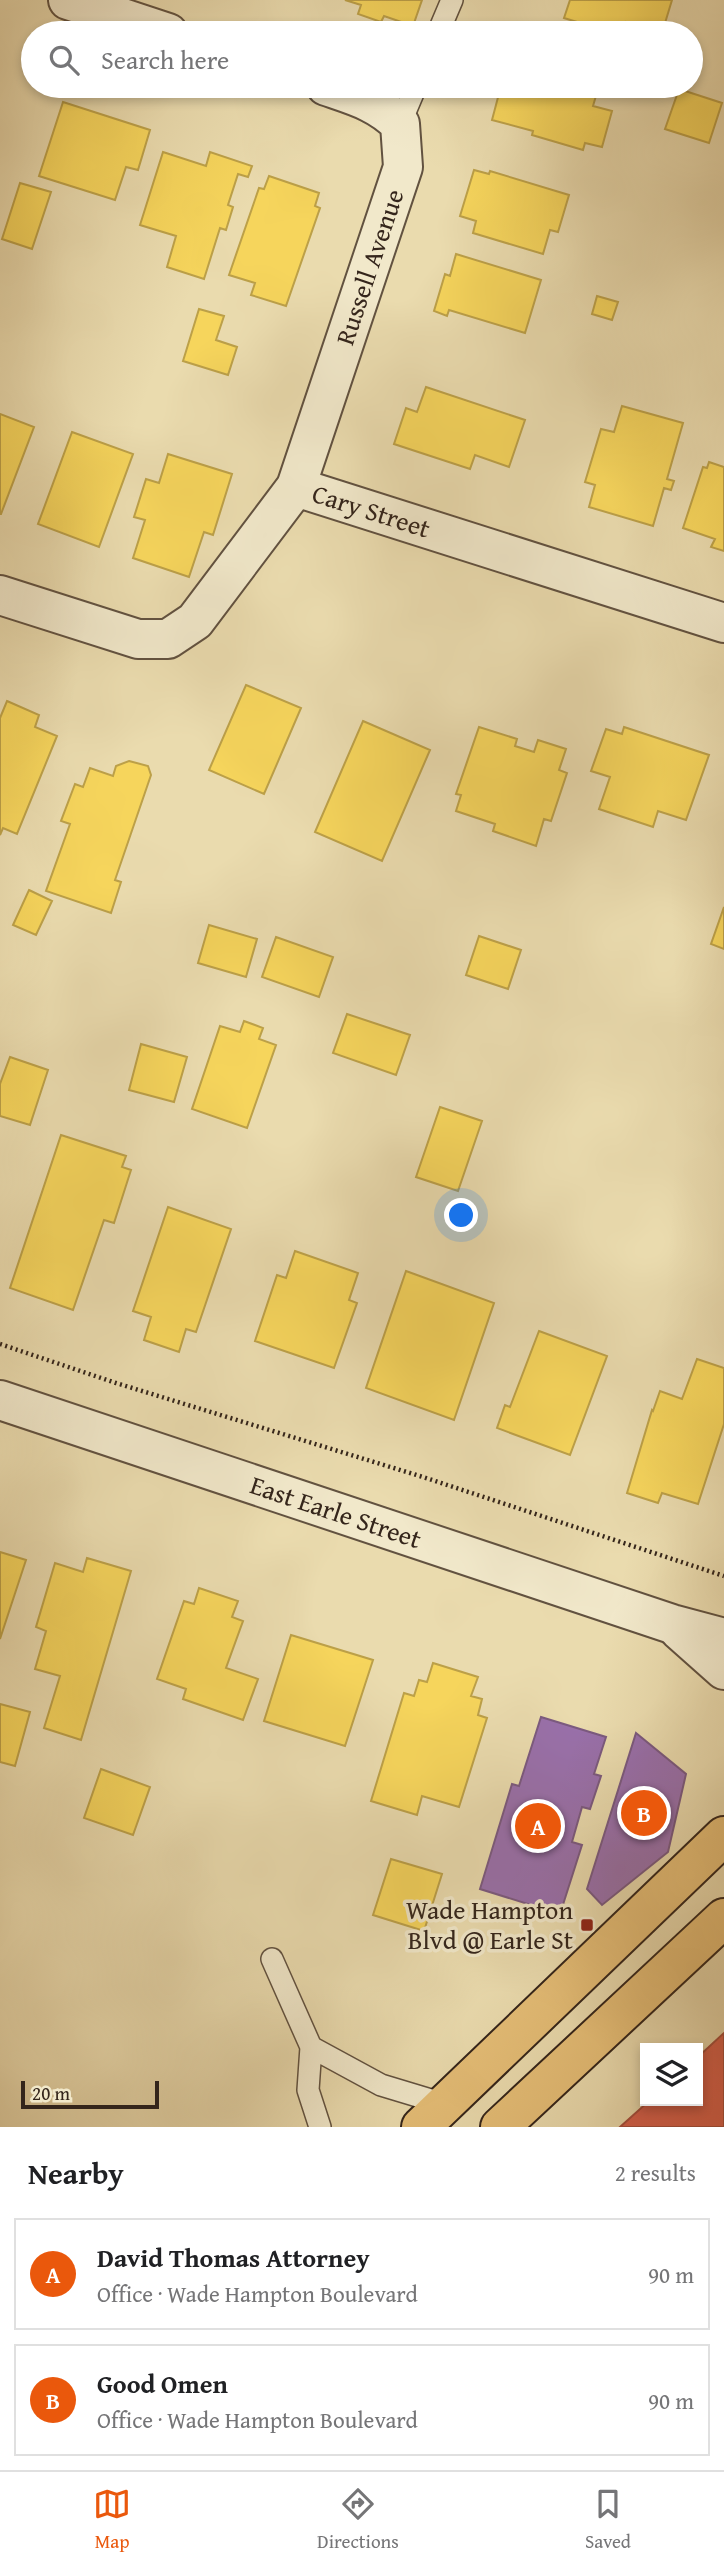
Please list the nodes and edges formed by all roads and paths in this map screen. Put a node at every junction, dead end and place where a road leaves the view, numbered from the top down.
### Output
1 (68, 0) edge
2 (452, 0) edge
3 (132, 21) edge
4 (443, 21) edge
5 (361, 98) edge
6 (411, 98) edge
7 (400, 124) junction
8 (296, 487) junction
9 (0, 594) edge
10 (724, 623) edge
11 (0, 1344) edge
12 (0, 1400) edge
13 (724, 1576) edge
14 (672, 1623) junction
15 (724, 1638) edge
16 (724, 1670) edge
17 (724, 1836) edge
18 (724, 1918) edge
19 (272, 1959) dead end
20 (311, 2047) junction
21 (432, 2116) edge
22 (320, 2127) edge
23 (500, 2127) edge

1 - 3 street
2 - 4 lane
5 - 7 street
6 - 7 lane
7 - 8 street, Russell Avenue
8 - 9 street, Cary Street
8 - 10 street, Cary Street
11 - 13 path
12 - 14 street, East Earle Street
14 - 15 street, East Earle Street
14 - 16 street, East Earle Street
17 - 21 main road
18 - 23 main road
19 - 20 lane
20 - 21 lane
20 - 22 lane

